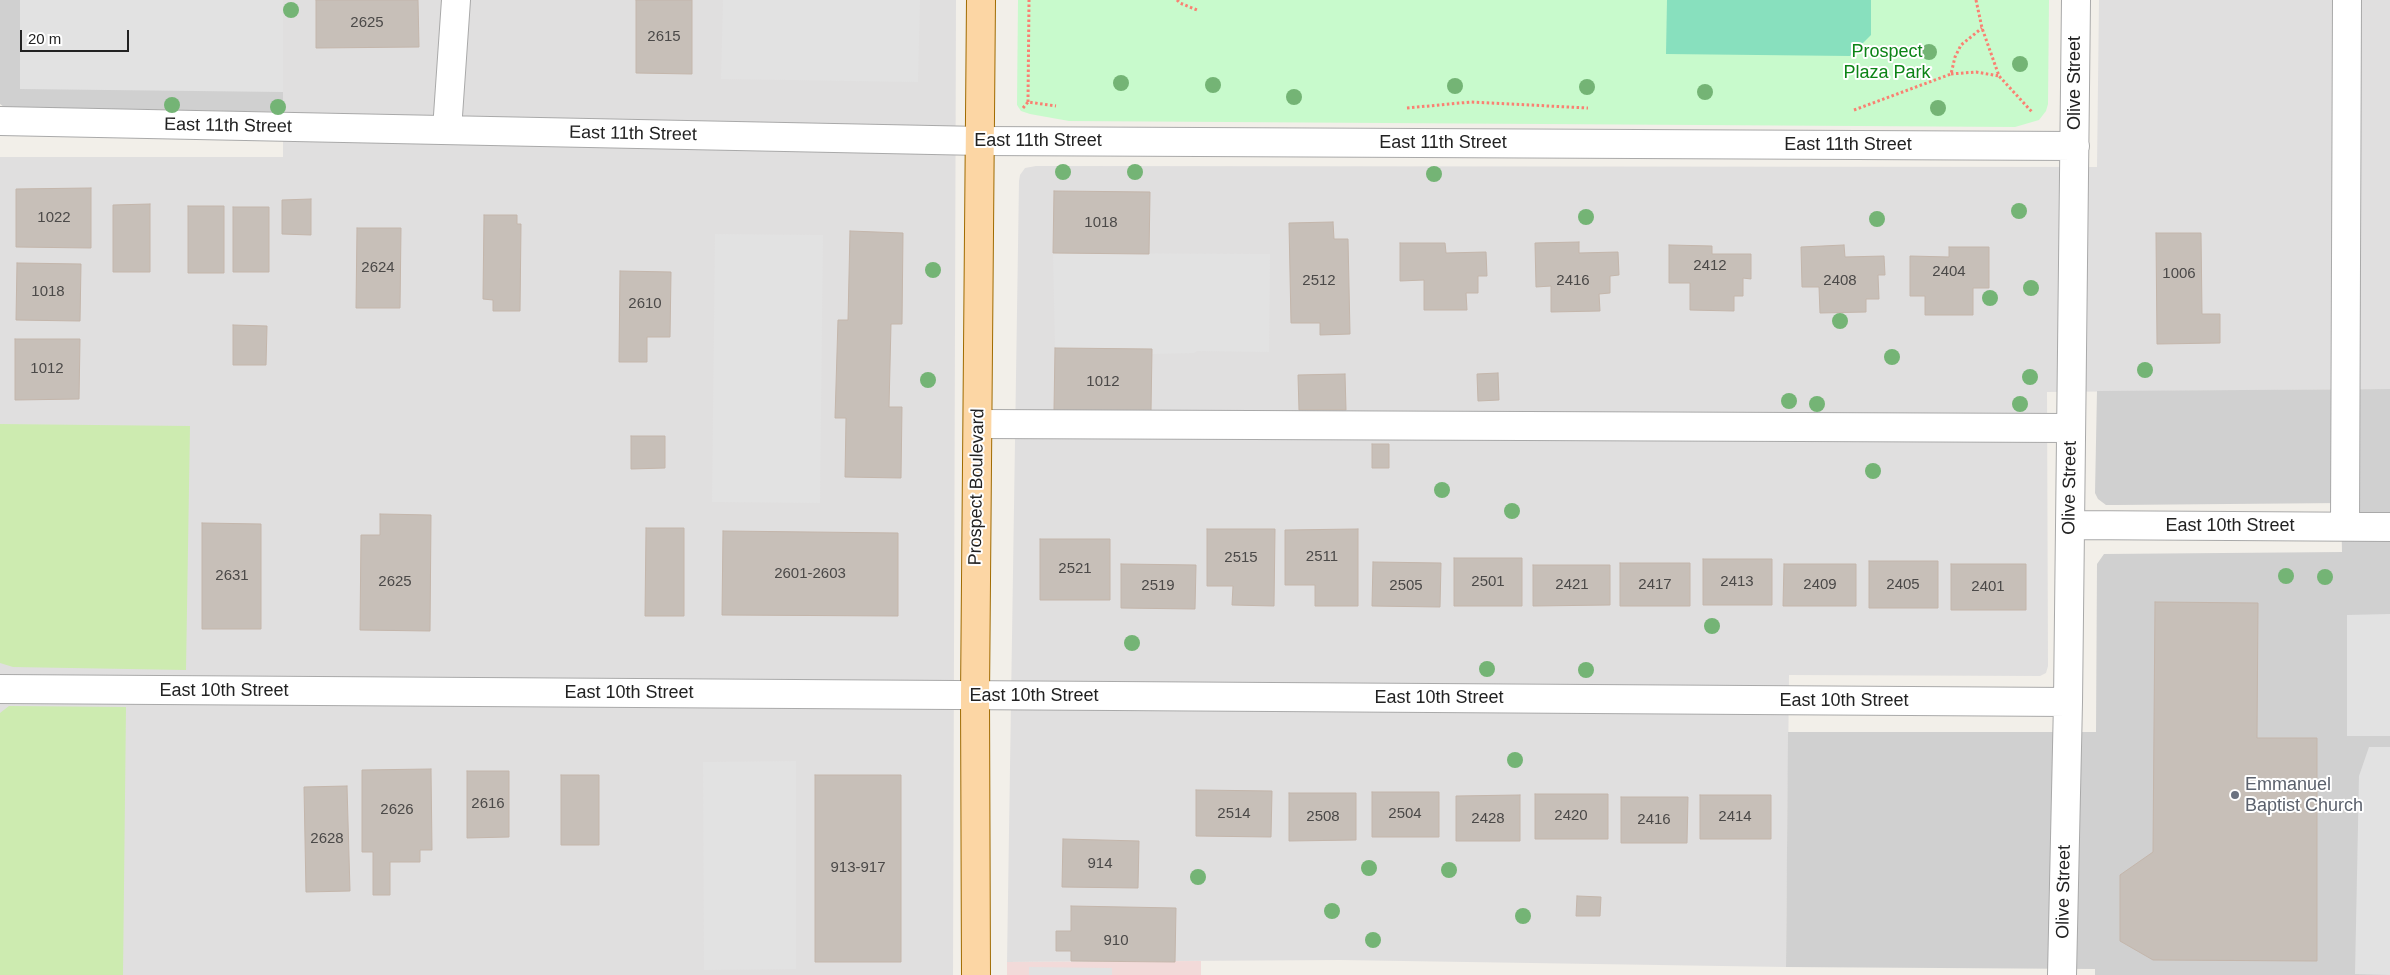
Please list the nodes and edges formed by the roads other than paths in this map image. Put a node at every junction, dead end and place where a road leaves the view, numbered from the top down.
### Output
1 (456, 0) edge
2 (981, 0) edge
3 (2076, 0) edge
4 (2347, 0) edge
5 (0, 121) edge
6 (447, 130) junction
7 (981, 141) junction
8 (2076, 146) junction
9 (978, 424) junction
10 (2071, 428) junction
11 (2070, 525) junction
12 (2345, 526) junction
13 (2390, 527) edge
14 (0, 689) edge
15 (975, 696) junction
16 (2068, 702) junction
17 (976, 975) edge
18 (2062, 975) edge

1 - 6 street
2 - 7 main road, Prospect Boulevard
3 - 8 street, Olive Street
4 - 12 street
5 - 6 street, East 11th Street
6 - 7 street, East 11th Street
7 - 8 street, East 11th Street
7 - 9 main road, Prospect Boulevard
8 - 10 street, Olive Street
9 - 10 street
9 - 15 main road, Prospect Boulevard
10 - 11 street, Olive Street
11 - 12 street, East 10th Street
11 - 16 street, Olive Street
12 - 13 street, East 10th Street
14 - 15 street, East 10th Street
15 - 16 street, East 10th Street
15 - 17 main road, Prospect Boulevard
16 - 18 street, Olive Street

